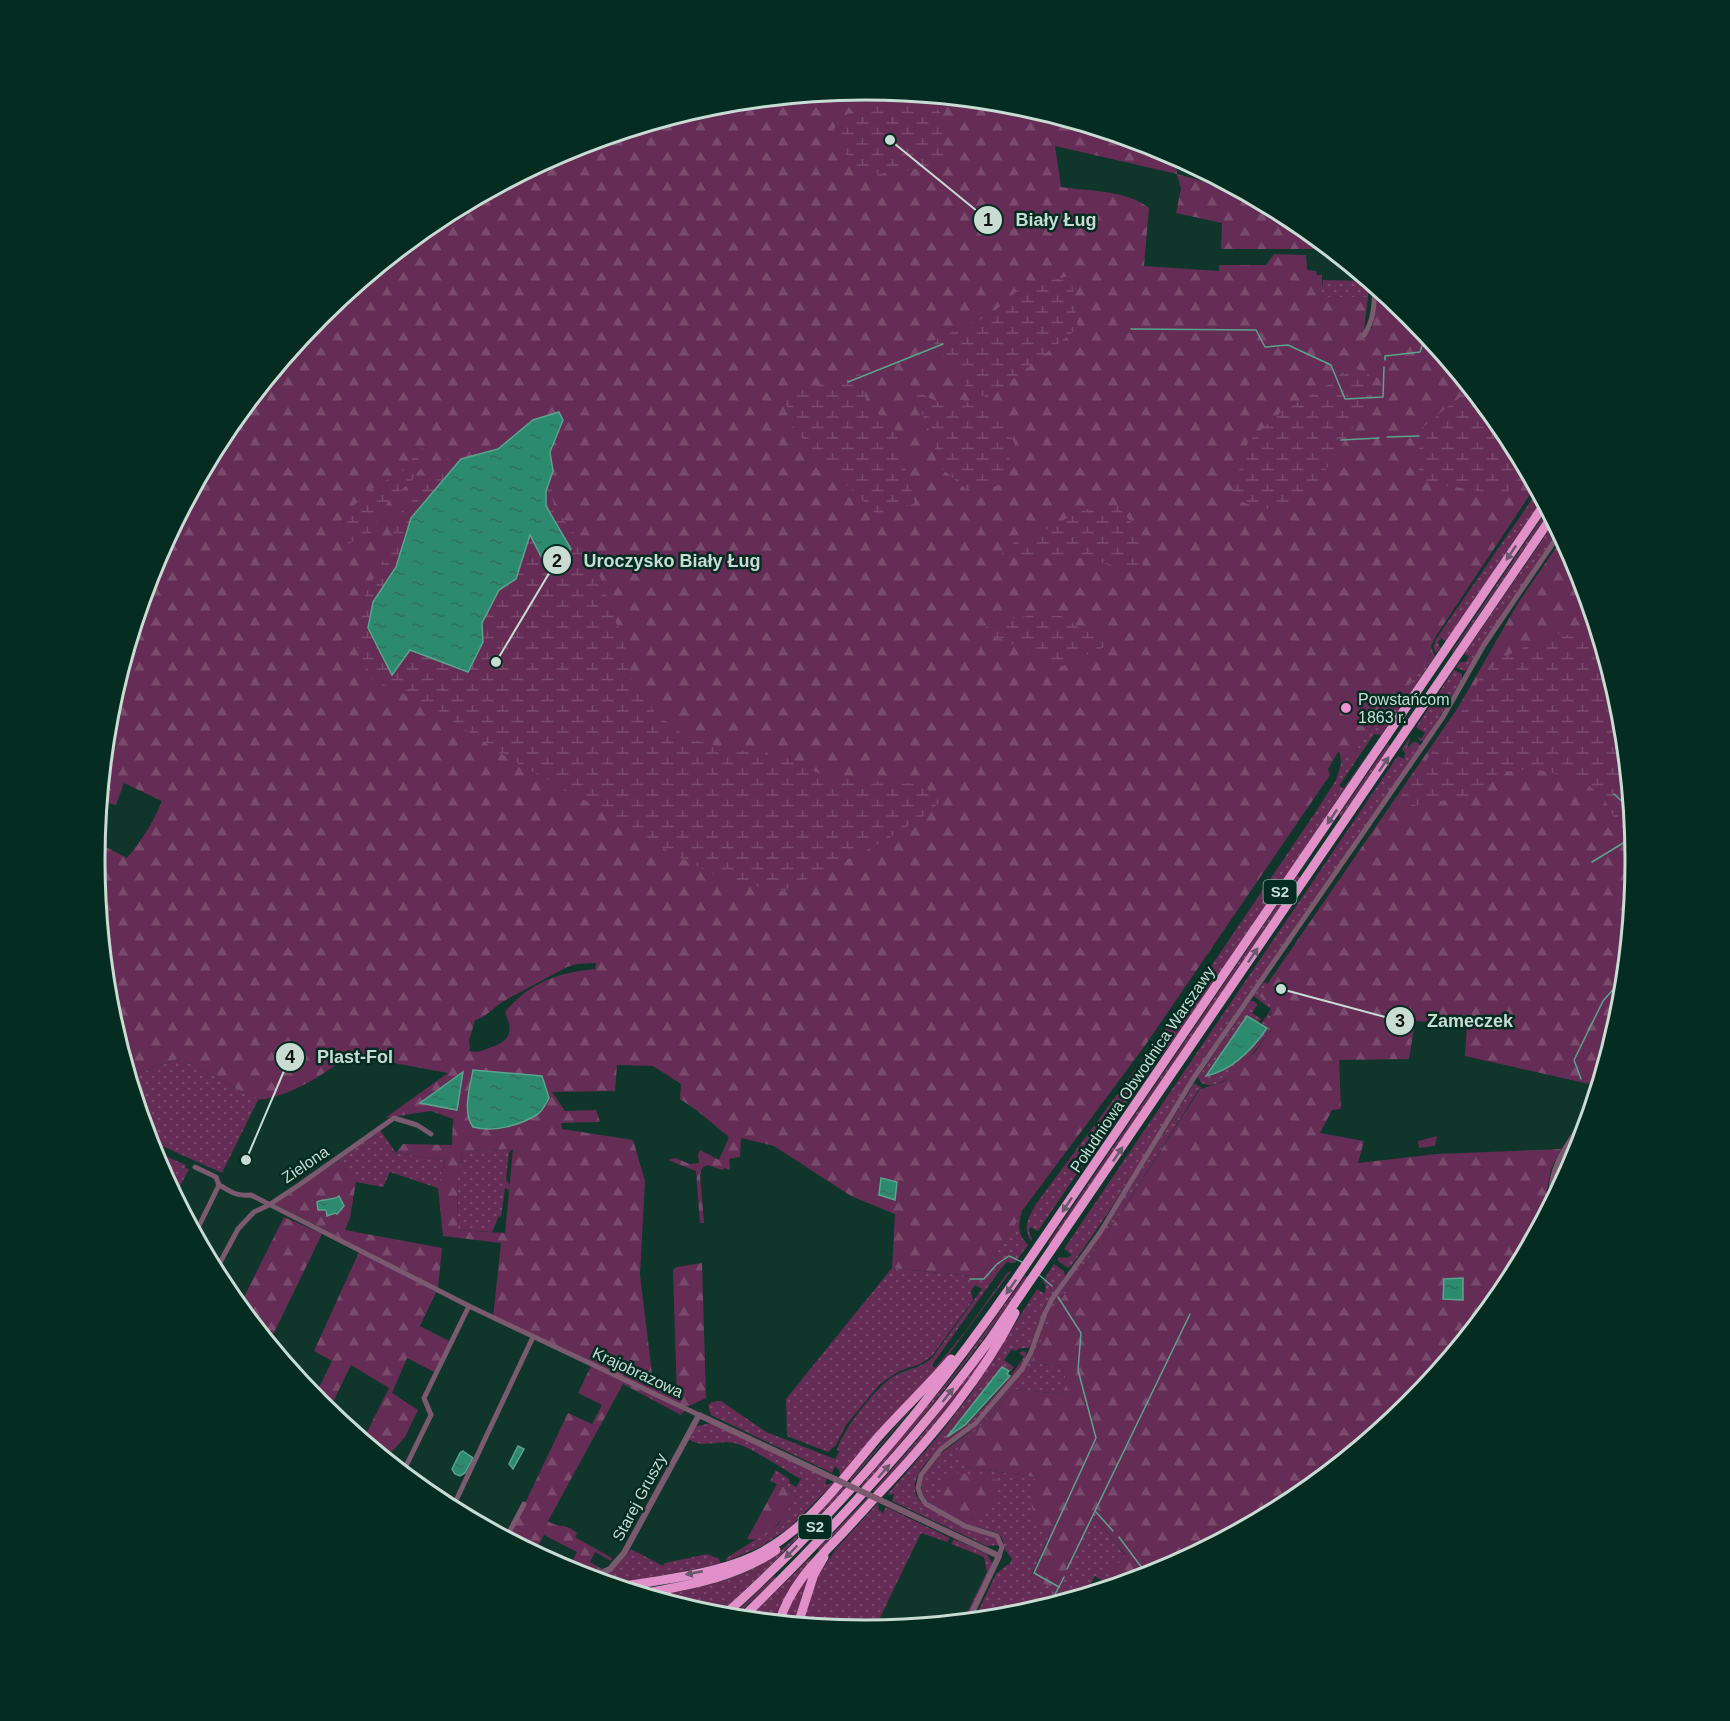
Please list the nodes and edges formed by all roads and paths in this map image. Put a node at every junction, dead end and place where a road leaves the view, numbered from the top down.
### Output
1 (1374, 297) edge
2 (1364, 335) dead end
3 (1540, 511) edge
4 (1547, 524) edge
5 (1554, 541) edge
6 (431, 1134) dead end
7 (1572, 1138) edge
8 (195, 1167) dead end
9 (219, 1185) junction
10 (1551, 1189) edge
11 (269, 1204) junction
12 (199, 1226) edge
13 (220, 1262) edge
14 (1032, 1280) junction
15 (998, 1305) junction
16 (469, 1306) junction
17 (533, 1337) junction
18 (699, 1415) junction
19 (406, 1466) edge
20 (831, 1492) junction
21 (456, 1500) edge
22 (524, 1504) dead end
23 (509, 1532) edge
24 (838, 1538) junction
25 (999, 1556) junction
26 (601, 1573) edge
27 (634, 1584) edge
28 (656, 1591) edge
29 (731, 1608) edge
30 (749, 1611) edge
31 (972, 1613) edge
32 (781, 1616) edge
33 (800, 1617) edge

1 - 2 street
3 -> 15 highway, Południowa Obwodnica Warszawy / S2
14 -> 4 highway, Południowa Obwodnica Warszawy / S2
5 - 25 street
6 - 11 street, Zielona
7 - 10 street
8 - 9 street, Krajobrazowa
9 - 11 street, Krajobrazowa
9 - 12 street
11 - 13 street, Zielona
11 - 16 street, Krajobrazowa
14 - 24 highway
30 -> 14 highway, Południowa Obwodnica Warszawy / S2
15 - 20 highway
15 -> 29 highway, Południowa Obwodnica Warszawy / S2
16 - 17 street, Krajobrazowa
16 - 19 street
17 - 18 street, Krajobrazowa
17 - 21 street
18 - 25 street, Krajobrazowa, bridge
18 - 26 street, Starej Gruszy
20 -> 27 highway
20 - 28 highway
22 - 23 street
24 - 32 highway
24 - 33 highway
25 - 31 street

